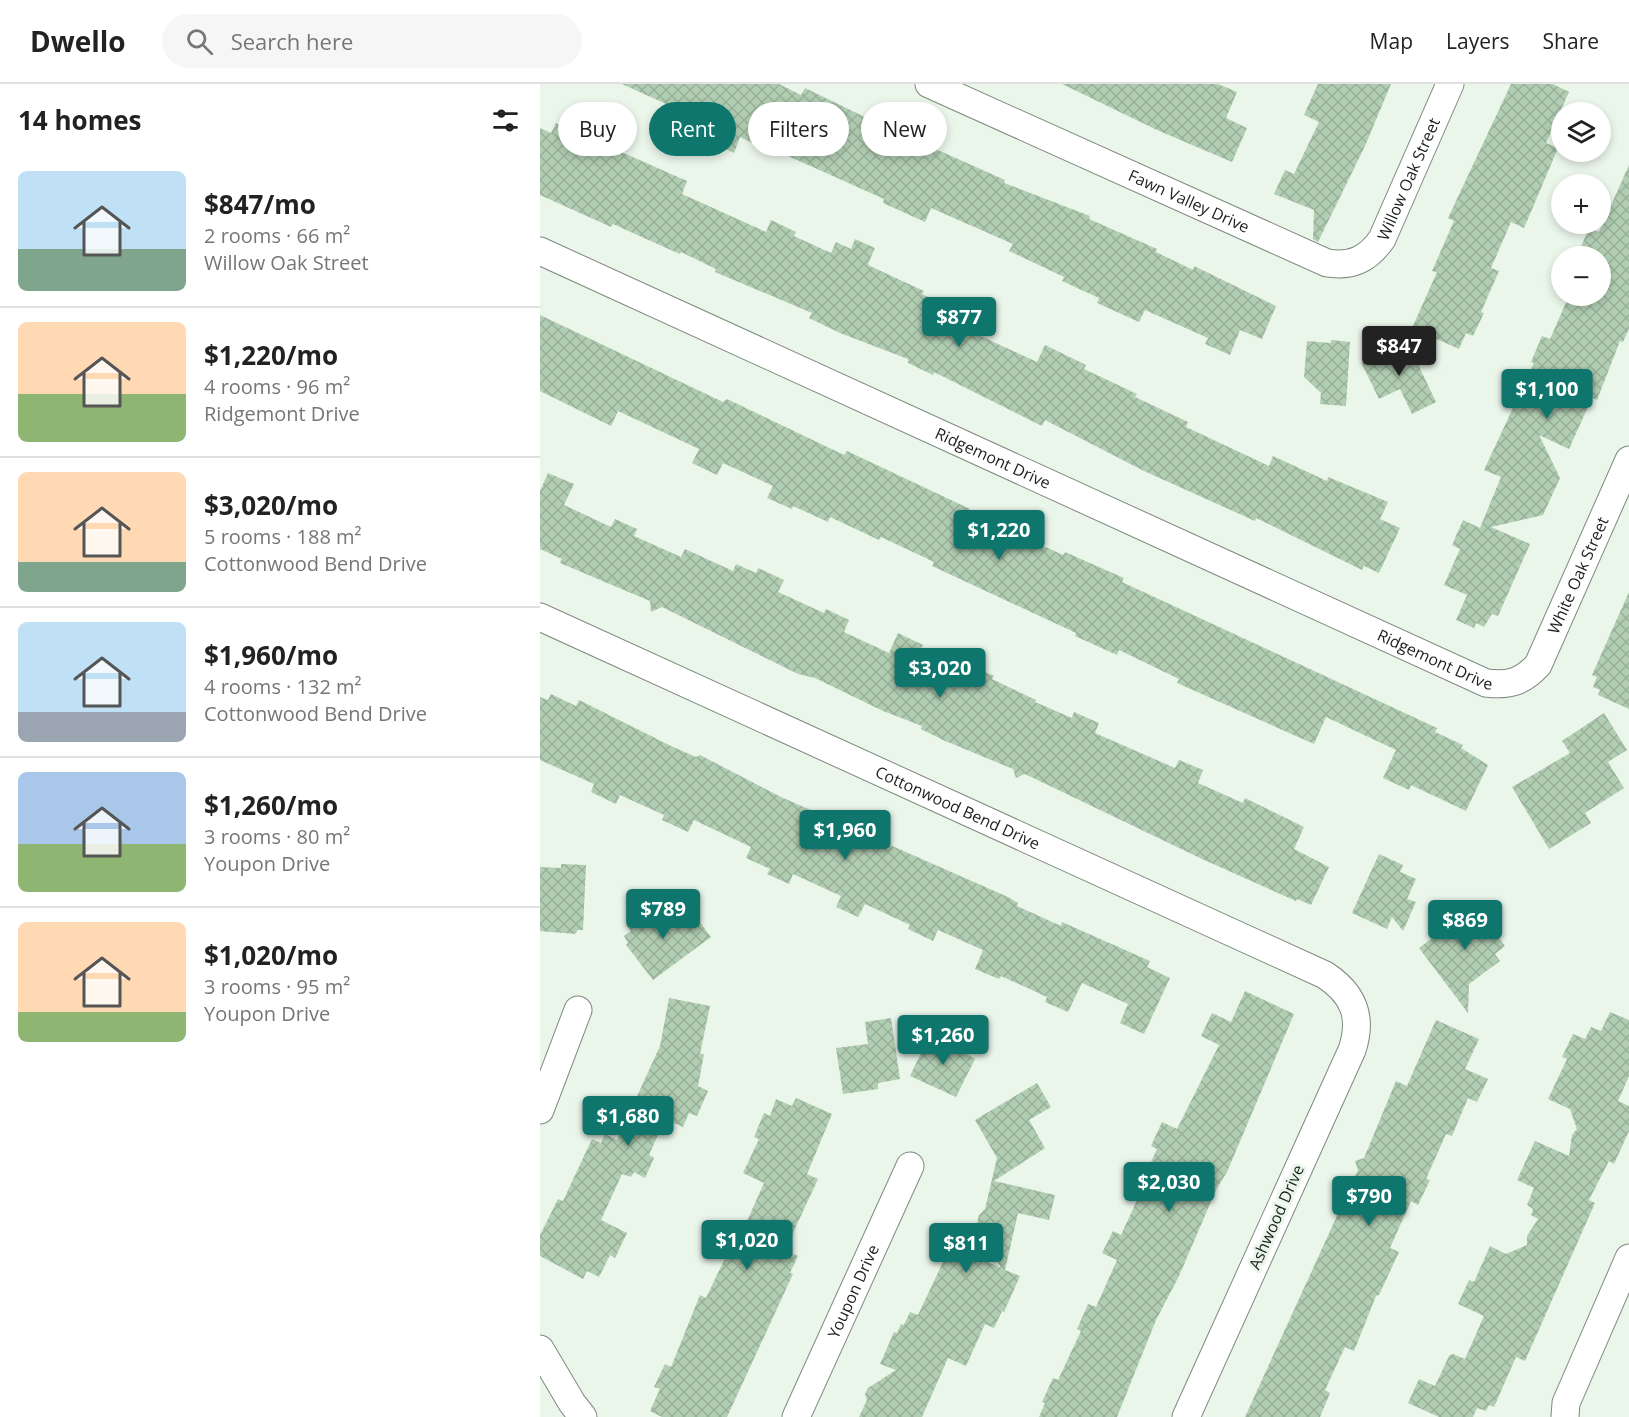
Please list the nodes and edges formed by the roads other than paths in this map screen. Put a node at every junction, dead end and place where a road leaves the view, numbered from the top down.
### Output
1 (929, 84) edge
2 (1450, 84) edge
3 (540, 251) edge
4 (1353, 263) joint
5 (1629, 460) edge
6 (540, 617) edge
7 (1515, 683) joint
8 (578, 1010) dead end
9 (1357, 1015) joint
10 (540, 1110) edge
11 (910, 1166) dead end
12 (1629, 1258) edge
13 (540, 1349) edge
14 (583, 1417) edge
15 (796, 1417) edge
16 (1186, 1417) edge
17 (1565, 1417) edge

1 - 4 street, Fawn Valley Drive
2 - 4 street, Willow Oak Street
3 - 7 street, Ridgemont Drive
5 - 7 street, White Oak Street
6 - 9 street, Cottonwood Bend Drive
8 - 10 street
9 - 16 street, Ashwood Drive
11 - 15 street, Youpon Drive
12 - 17 street
13 - 14 street

